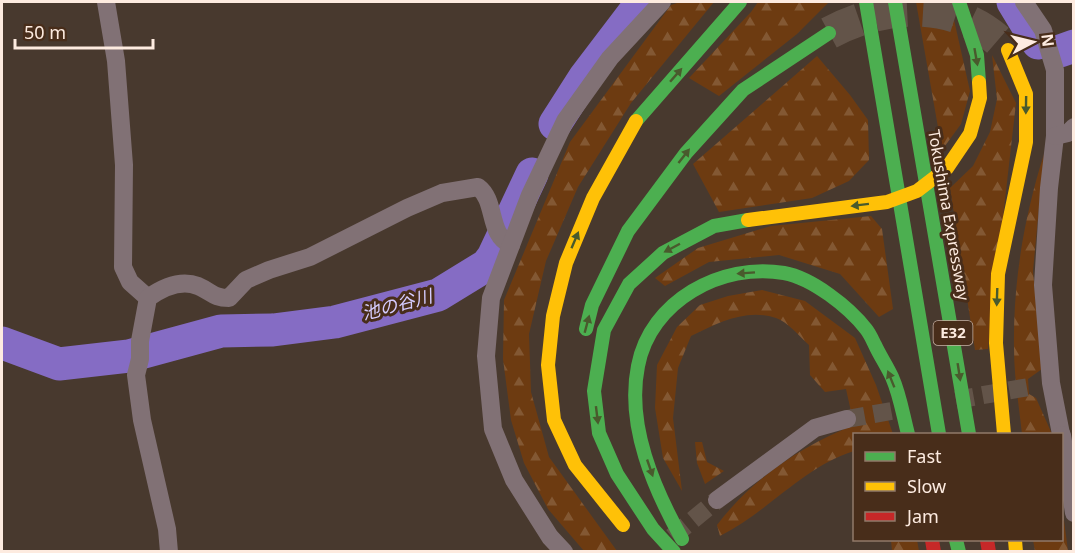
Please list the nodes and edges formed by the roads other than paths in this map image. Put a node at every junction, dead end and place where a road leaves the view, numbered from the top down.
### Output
1 (106, 2) edge
2 (662, 2) edge
3 (740, 2) edge
4 (866, 2) edge
5 (895, 2) edge
6 (959, 2) edge
7 (1024, 2) edge
8 (829, 33) tunnel mouth
9 (1008, 50) tunnel mouth
10 (1074, 127) edge
11 (1055, 136) junction
12 (504, 240) junction
13 (148, 298) junction
14 (581, 345) dead end
15 (847, 419) tunnel mouth
16 (907, 433) edge
17 (939, 433) edge
18 (969, 433) edge
19 (1004, 433) edge
20 (1060, 433) edge
21 (1063, 447) edge
22 (590, 458) dead end
23 (717, 500) tunnel mouth
24 (1074, 513) edge
25 (169, 552) edge
26 (564, 552) edge
27 (674, 552) edge
28 (690, 552) edge

1 - 13 street
2 - 12 street
22 -> 3 highway
4 - 17 highway, E32
5 -> 18 highway, Tokushima Expressway / E32
6 -> 27 highway
7 - 11 street
14 -> 8 highway
9 -> 19 highway
10 - 11 street
11 - 20 street
12 - 13 street
12 - 26 street
13 - 25 street
15 - 23 street
16 -> 28 highway
21 - 24 street

